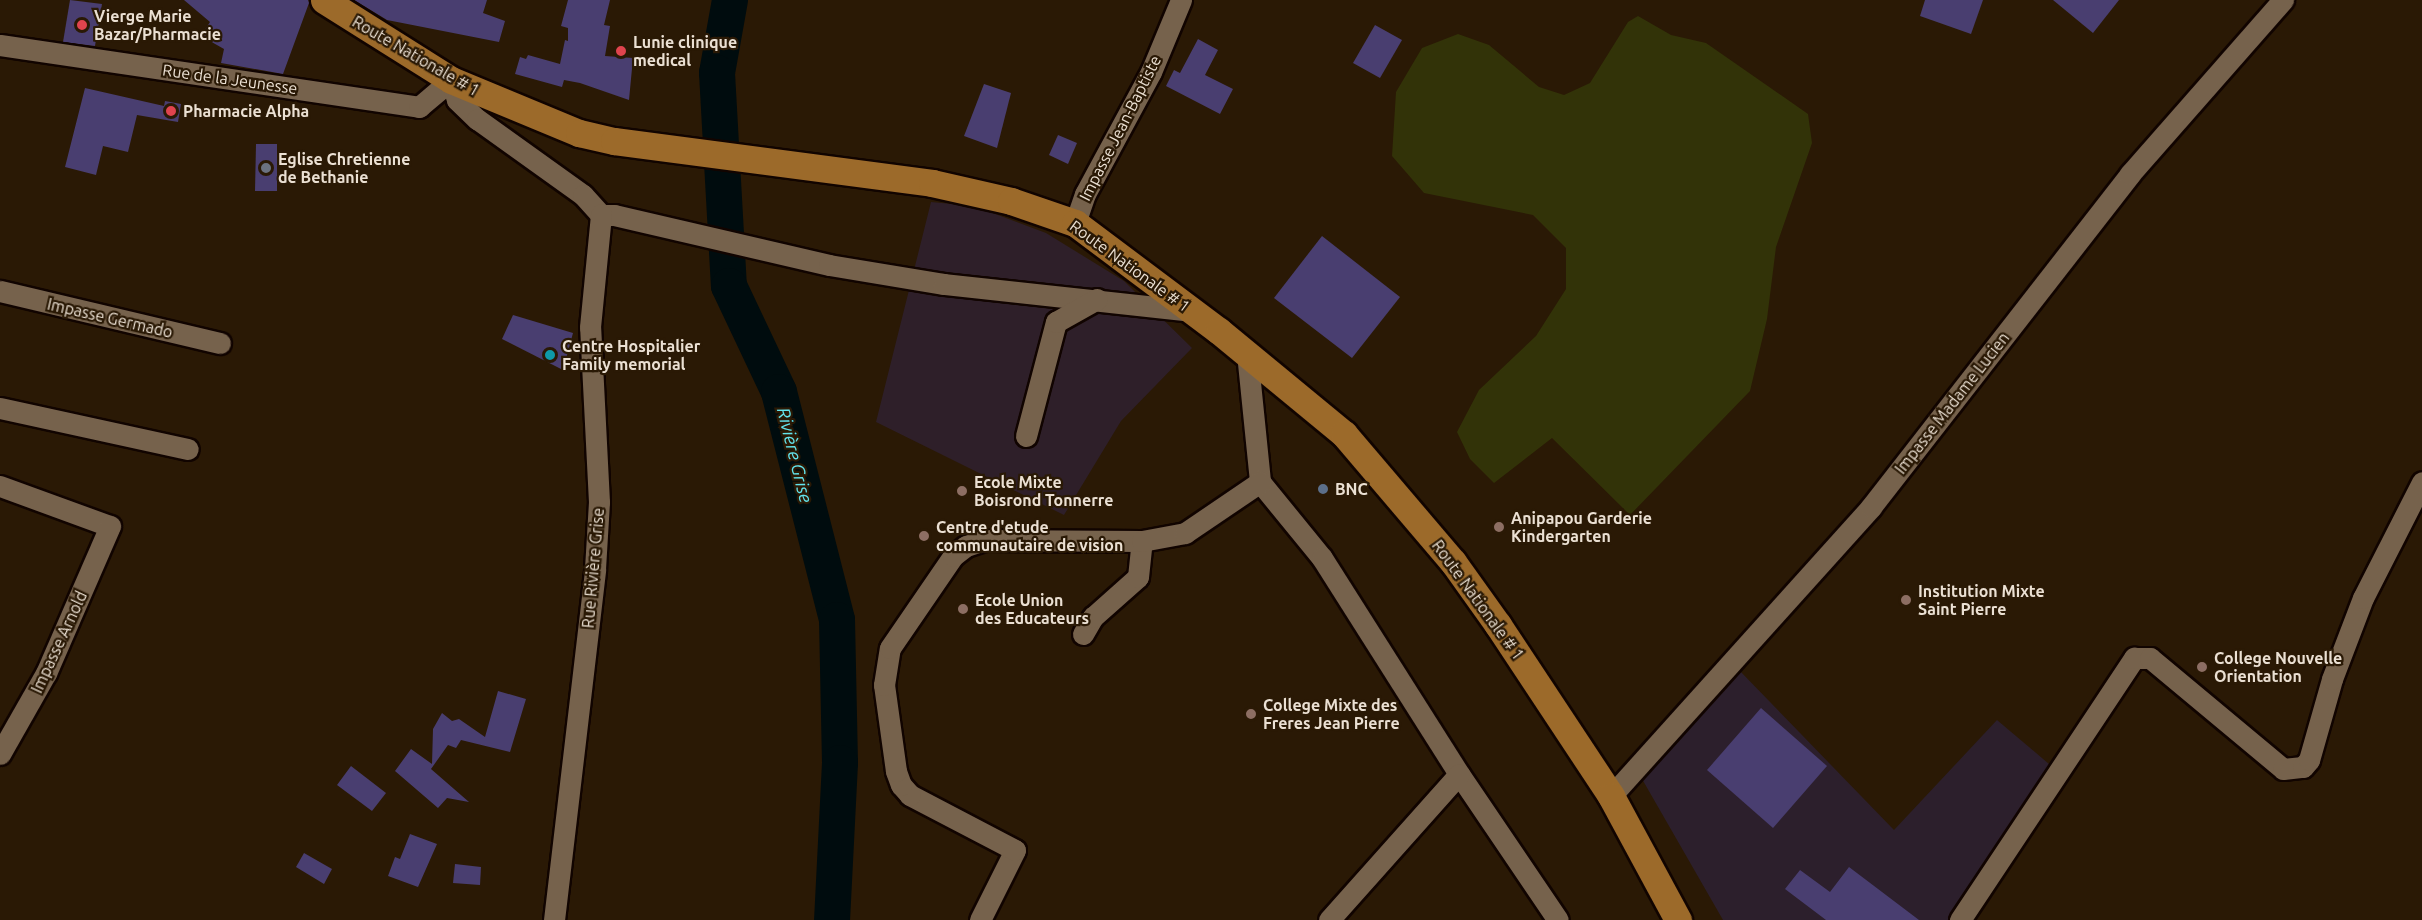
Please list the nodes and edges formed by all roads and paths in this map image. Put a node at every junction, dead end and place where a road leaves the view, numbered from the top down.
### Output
1 (324, 0) edge
2 (1180, 0) edge
3 (2283, 0) edge
4 (0, 45) edge
5 (451, 80) junction
6 (608, 215) junction
7 (1075, 223) junction
8 (0, 291) edge
9 (1097, 299) junction
10 (1193, 311) junction
11 (220, 343) dead end
12 (1247, 353) junction
13 (0, 408) edge
14 (1026, 436) dead end
15 (188, 449) dead end
16 (1260, 482) junction
17 (2422, 482) edge
18 (0, 486) edge
19 (1142, 541) junction
20 (1083, 634) dead end
21 (0, 754) edge
22 (1459, 774) junction
23 (1611, 796) junction
24 (554, 920) edge
25 (980, 920) edge
26 (1329, 920) edge
27 (1558, 920) edge
28 (1678, 920) edge
29 (1960, 920) edge

1 - 5 main road, Route Nationale # 1
2 - 7 street, Impasse Jean-Baptiste
3 - 23 street, Impasse Madame Lucien
4 - 5 street, Rue de la Jeunesse
5 - 6 street
5 - 7 main road, Route Nationale # 1
6 - 9 street
6 - 24 street, Rue Rivière Grise
7 - 10 main road, Route Nationale # 1
8 - 11 street, Impasse Germado
9 - 10 street
9 - 14 street
10 - 12 main road, Route Nationale # 1
12 - 16 street
12 - 23 main road, Route Nationale # 1
13 - 15 street
16 - 19 street
16 - 22 street
17 - 29 street
18 - 21 street, Impasse Arnold
19 - 20 street
19 - 25 street
22 - 26 street
22 - 27 street
23 - 28 main road, Route Nationale # 1

